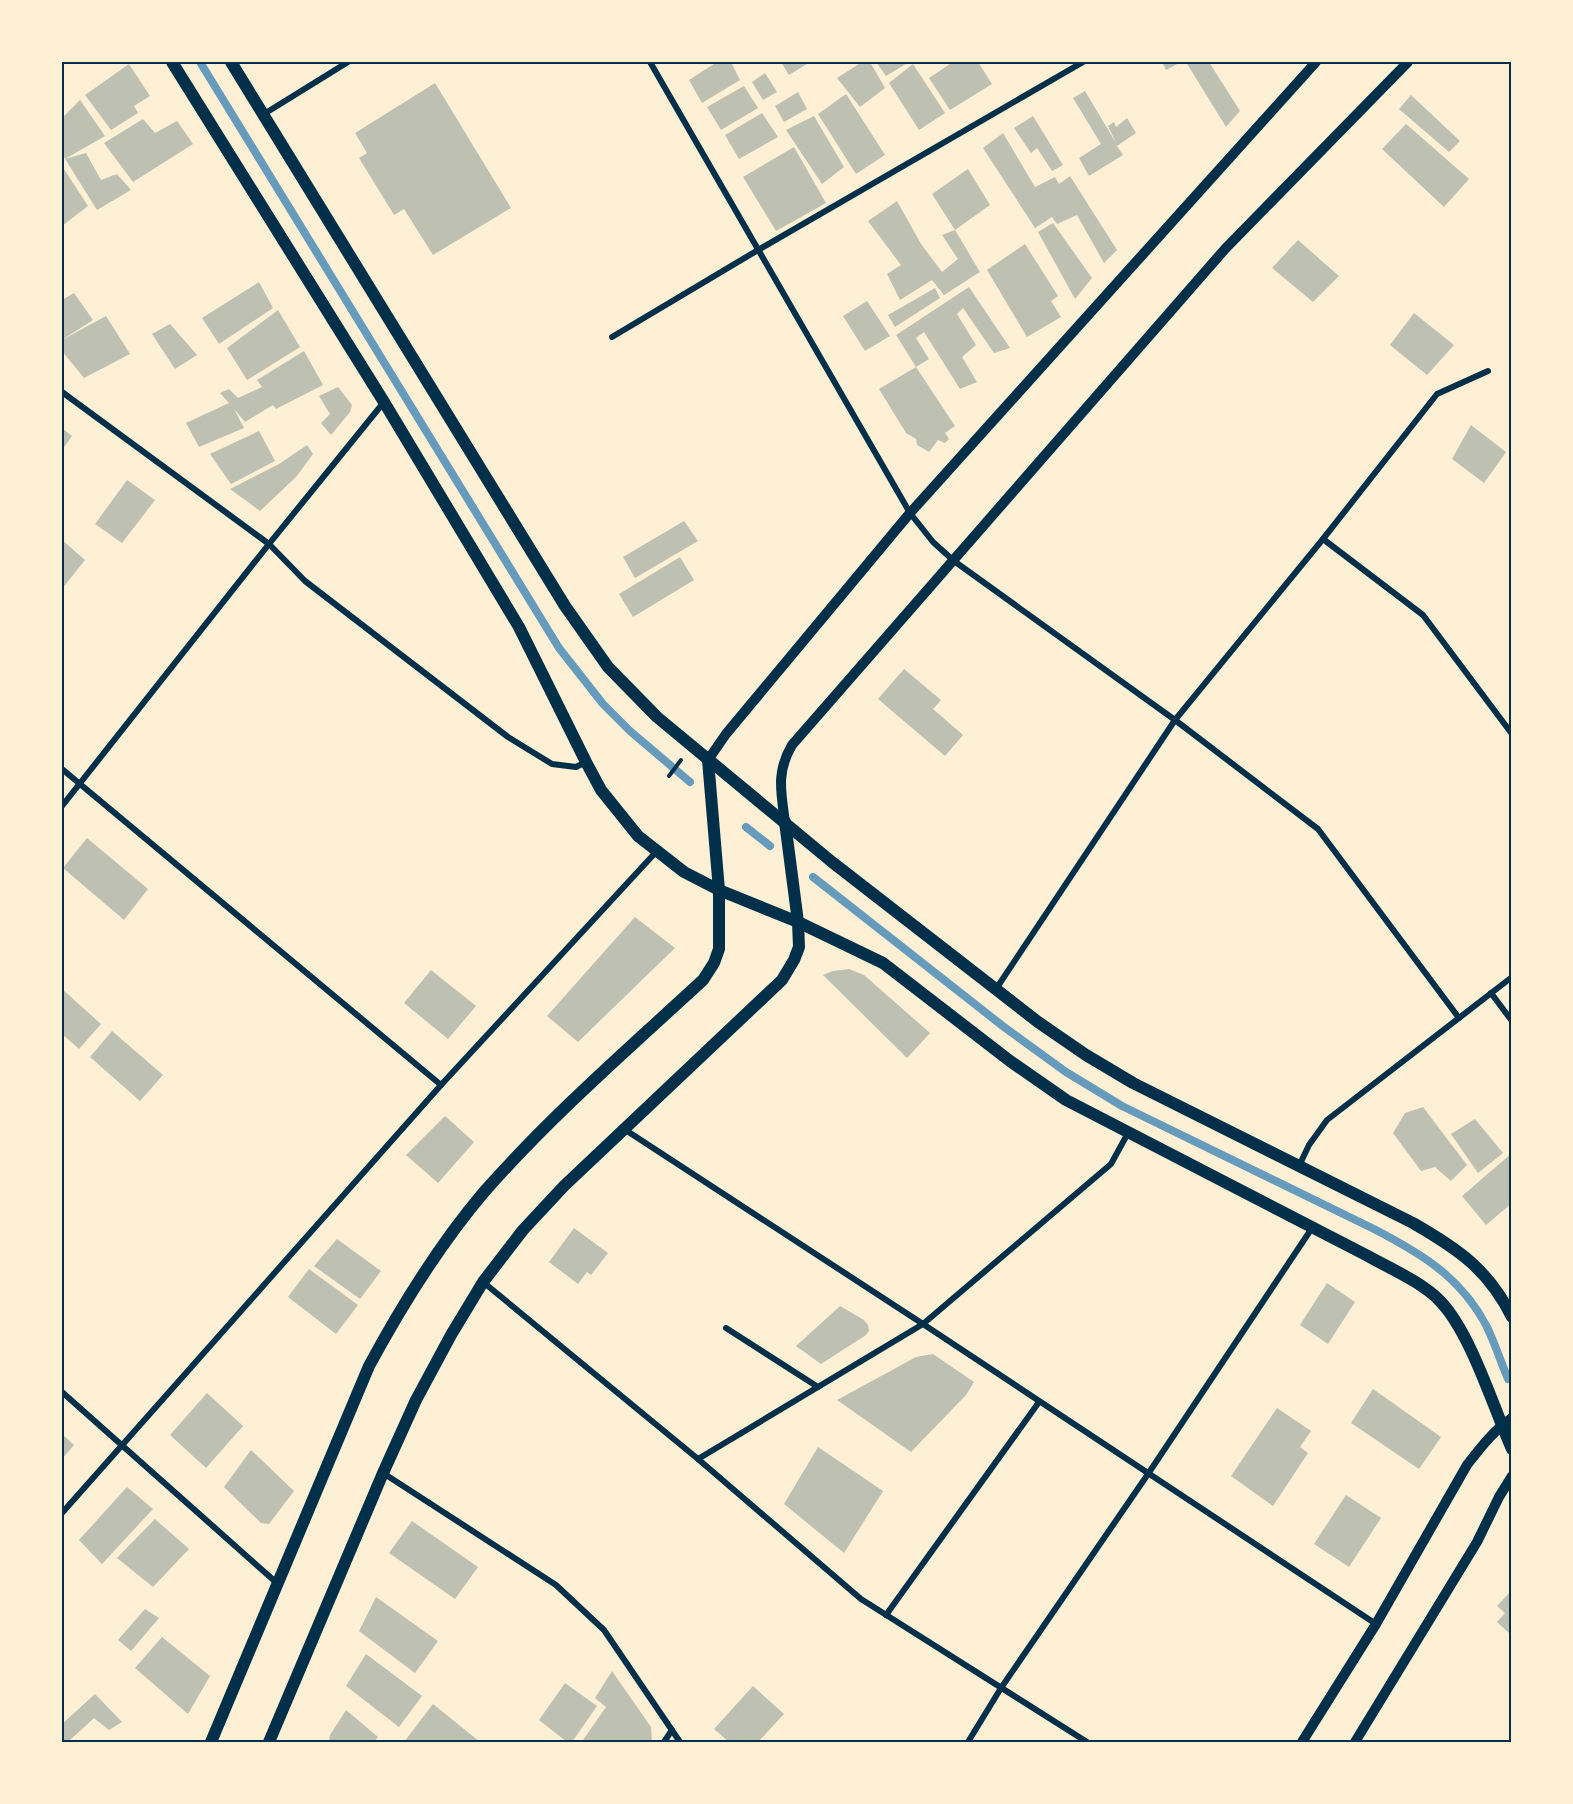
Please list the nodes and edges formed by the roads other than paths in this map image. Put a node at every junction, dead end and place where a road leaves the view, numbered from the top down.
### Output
1 (172, 62) edge
2 (231, 62) edge
3 (348, 62) edge
4 (650, 62) edge
5 (1083, 62) edge
6 (1316, 62) edge
7 (1408, 62) edge
8 (264, 114) junction
9 (758, 250) junction
10 (612, 337) dead end
11 (1488, 371) dead end
12 (62, 392) edge
13 (384, 402) junction
14 (910, 513) junction
15 (1323, 539) junction
16 (269, 543) junction
17 (954, 561) junction
18 (1175, 720) junction
19 (1512, 734) edge
20 (708, 760) junction
21 (586, 762) junction
22 (62, 770) edge
23 (79, 783) junction
24 (62, 806) edge
25 (785, 822) junction
26 (656, 852) junction
27 (719, 890) junction
28 (798, 922) junction
29 (1512, 977) edge
30 (996, 990) junction
31 (1491, 993) junction
32 (1459, 1018) junction
33 (1512, 1021) edge
34 (441, 1085) junction
35 (624, 1129) junction
36 (1128, 1133) junction
37 (1299, 1166) junction
38 (1312, 1228) junction
39 (483, 1282) junction
40 (1512, 1317) edge
41 (923, 1324) junction
42 (726, 1328) dead end
43 (819, 1388) junction
44 (62, 1392) edge
45 (1039, 1402) junction
46 (1506, 1421) edge
47 (122, 1446) junction
48 (1512, 1449) edge
49 (698, 1459) junction
50 (383, 1473) junction
51 (1148, 1474) junction
52 (1512, 1476) edge
53 (62, 1514) edge
54 (278, 1585) junction
55 (886, 1615) junction
56 (1376, 1624) junction
57 (1001, 1688) junction
58 (672, 1730) junction
59 (211, 1743) edge
60 (269, 1743) edge
61 (664, 1743) edge
62 (680, 1743) edge
63 (968, 1743) edge
64 (1087, 1743) edge
65 (1302, 1743) edge
66 (1355, 1743) edge

1 - 13 main road
2 - 8 main road
3 - 8 street
4 - 9 street
5 - 9 street
6 - 14 street
7 - 17 street
8 - 20 main road
9 - 10 street
9 - 14 street
11 - 15 street
12 - 16 street
13 - 16 street
13 - 21 main road
14 - 17 street
14 - 20 street
15 - 18 street
15 - 19 street
16 - 21 street
16 - 23 street
17 - 18 street
17 - 25 street
18 - 30 street
18 - 32 street
20 - 25 main road
20 - 27 main road
21 - 26 main road
22 - 23 street
23 - 24 street
23 - 34 street
25 - 28 main road
25 - 30 main road
26 - 27 main road
26 - 34 street
27 - 28 main road
27 - 54 main road
28 - 35 main road
28 - 36 main road
29 - 31 street
30 - 37 main road
31 - 32 street
31 - 33 street
32 - 37 street
34 - 47 street
35 - 39 main road
35 - 41 street
36 - 38 main road
36 - 41 street
37 - 40 main road
38 - 46 main road
38 - 51 street
39 - 49 street
39 - 50 main road
41 - 43 street
41 - 45 street
42 - 43 street
43 - 49 street
44 - 47 street
45 - 51 street
45 - 55 street
46 - 48 main road
46 - 56 street
47 - 53 street
47 - 54 street
49 - 55 street
50 - 58 street
50 - 60 main road
51 - 56 street
51 - 57 street
52 - 66 street
54 - 59 main road
55 - 57 street
56 - 65 street
57 - 63 street
57 - 64 street
58 - 61 street
58 - 62 street

